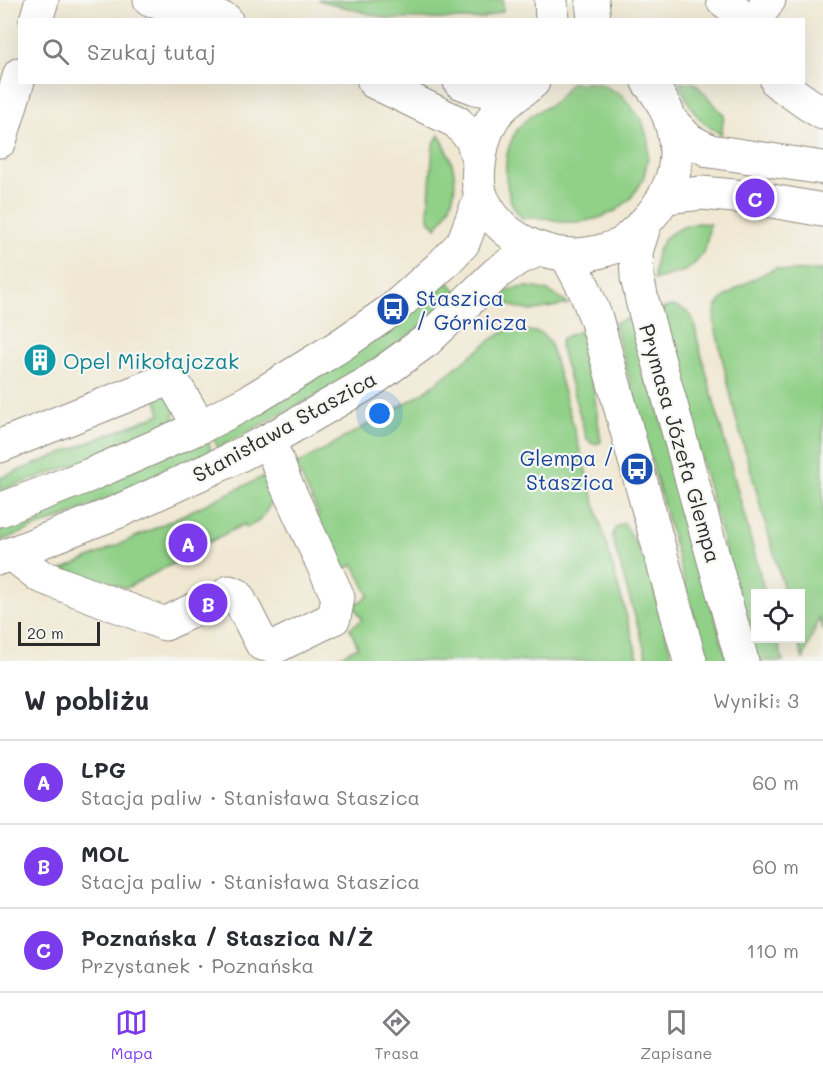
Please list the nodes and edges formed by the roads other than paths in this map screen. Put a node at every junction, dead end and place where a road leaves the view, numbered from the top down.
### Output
1 (42, 0) edge
2 (150, 0) edge
3 (551, 0) edge
4 (592, 0) edge
5 (723, 0) edge
6 (769, 0) edge
7 (37, 18) edge
8 (218, 18) edge
9 (552, 18) edge
10 (594, 18) edge
11 (742, 18) edge
12 (756, 18) edge
13 (18, 81) edge
14 (378, 84) edge
15 (465, 84) edge
16 (650, 84) edge
17 (780, 84) edge
18 (526, 87) edge
19 (823, 113) edge
20 (671, 121) junction
21 (0, 141) edge
22 (479, 162) junction
23 (823, 168) edge
24 (481, 196) junction
25 (665, 198) junction
26 (823, 210) edge
27 (645, 223) junction
28 (554, 252) junction
29 (200, 427) junction
30 (269, 440) junction
31 (0, 446) edge
32 (0, 510) edge
33 (6, 556) edge
34 (229, 592) dead end
35 (195, 609) dead end
36 (690, 661) edge
37 (742, 661) edge

1 - 7 main road
2 - 8 main road
3 - 9 main road
4 - 10 main road
5 - 11 main road
6 - 12 main road
13 - 21 main road
14 - 22 main road
15 - 18 main road
16 - 20 main road
17 - 19 main road
18 - 22 main road
20 - 23 main road
20 - 25 main road
22 - 24 main road
24 - 28 main road
24 - 29 main road, Stanisława Staszica
25 - 26 main road
25 - 27 main road
27 - 28 main road
27 - 37 main road, Prymasa Józefa Glempa
28 - 30 main road, Stanisława Staszica
28 - 36 main road
29 - 31 main road
29 - 32 main road, Stanisława Staszica
30 - 33 main road, Stanisława Staszica
30 - 34 main road
33 - 35 main road

